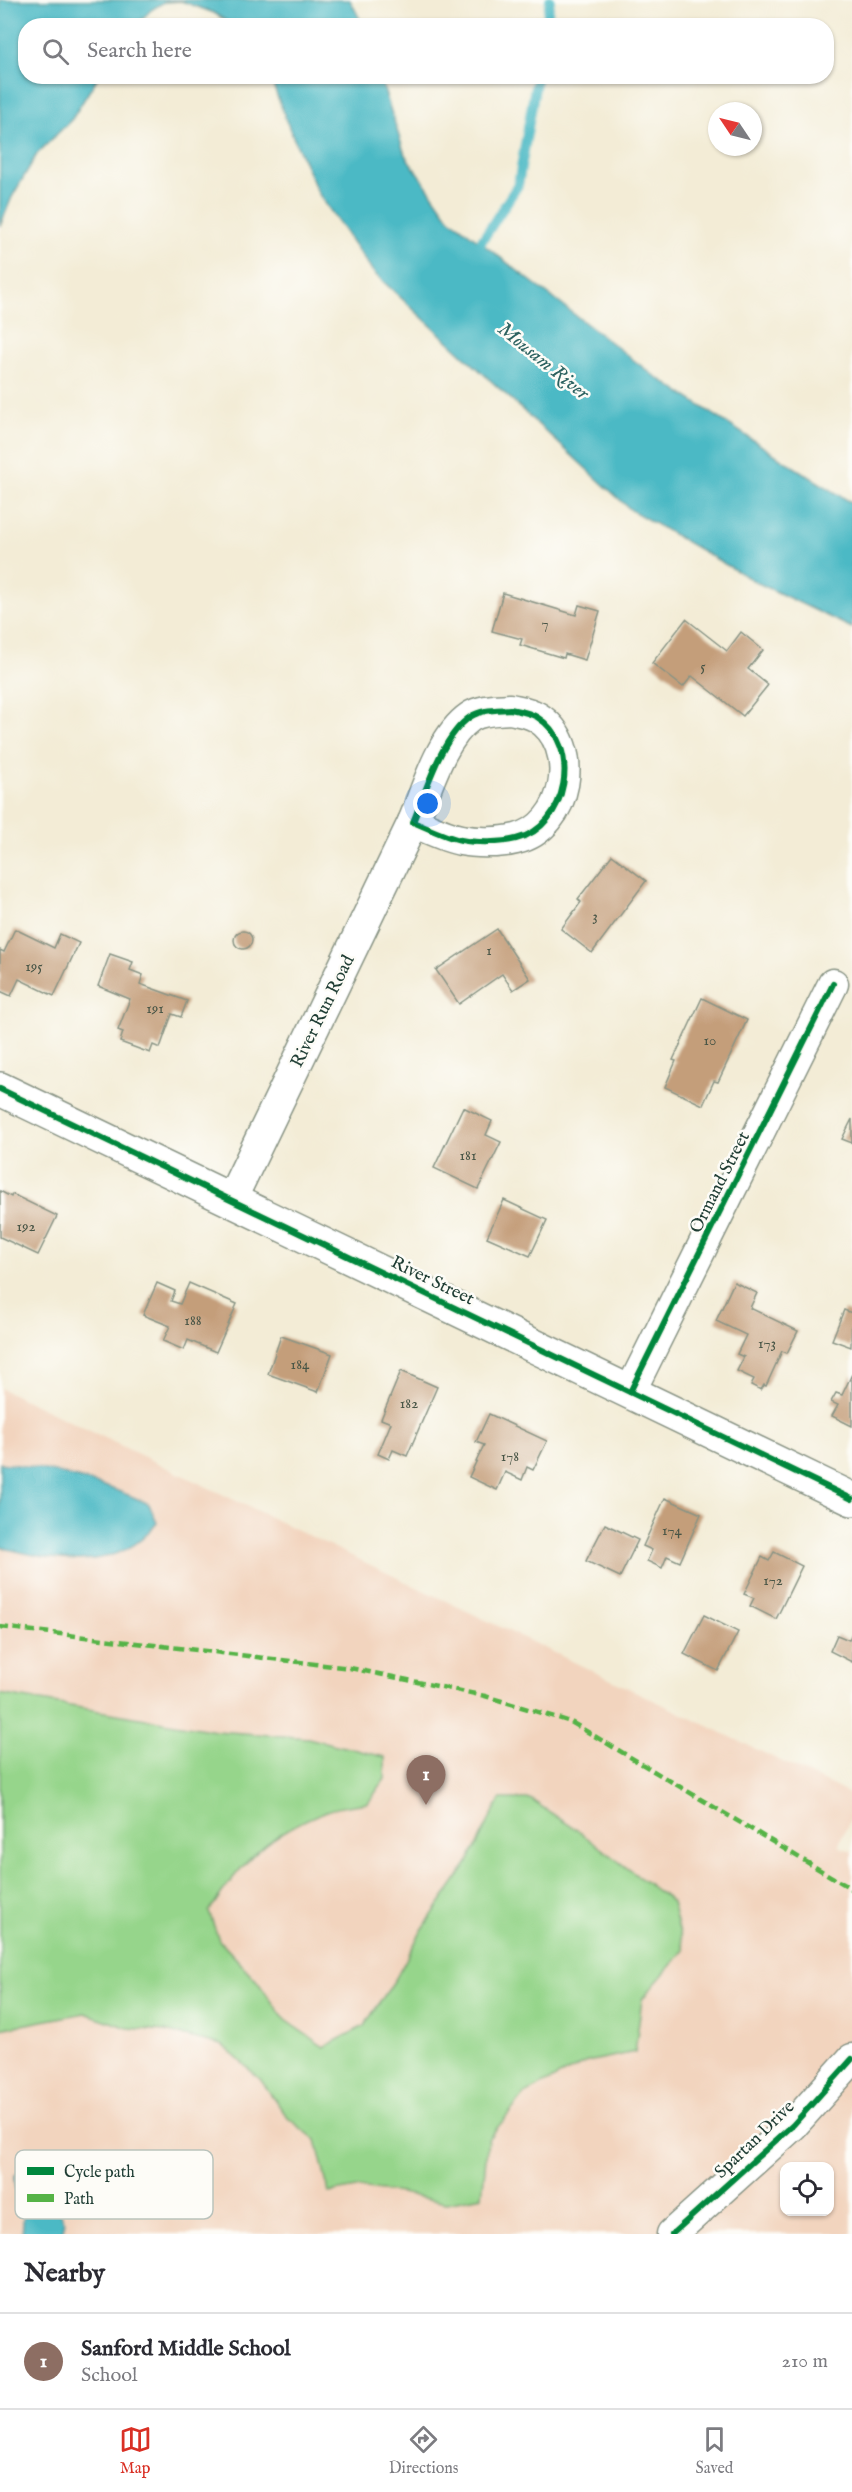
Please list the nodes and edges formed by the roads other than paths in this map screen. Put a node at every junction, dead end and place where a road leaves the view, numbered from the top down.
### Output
1 (413, 822) junction
2 (833, 984) dead end
3 (0, 1089) edge
4 (231, 1200) junction
5 (630, 1392) junction
6 (852, 1499) edge
7 (852, 2059) edge
8 (672, 2234) edge

1 - 1 street, River Run Road
1 - 4 street, River Run Road
2 - 5 street, Ormand Street
3 - 4 street, River Street
4 - 5 street, River Street
5 - 6 street, River Street
7 - 8 street, Spartan Drive

